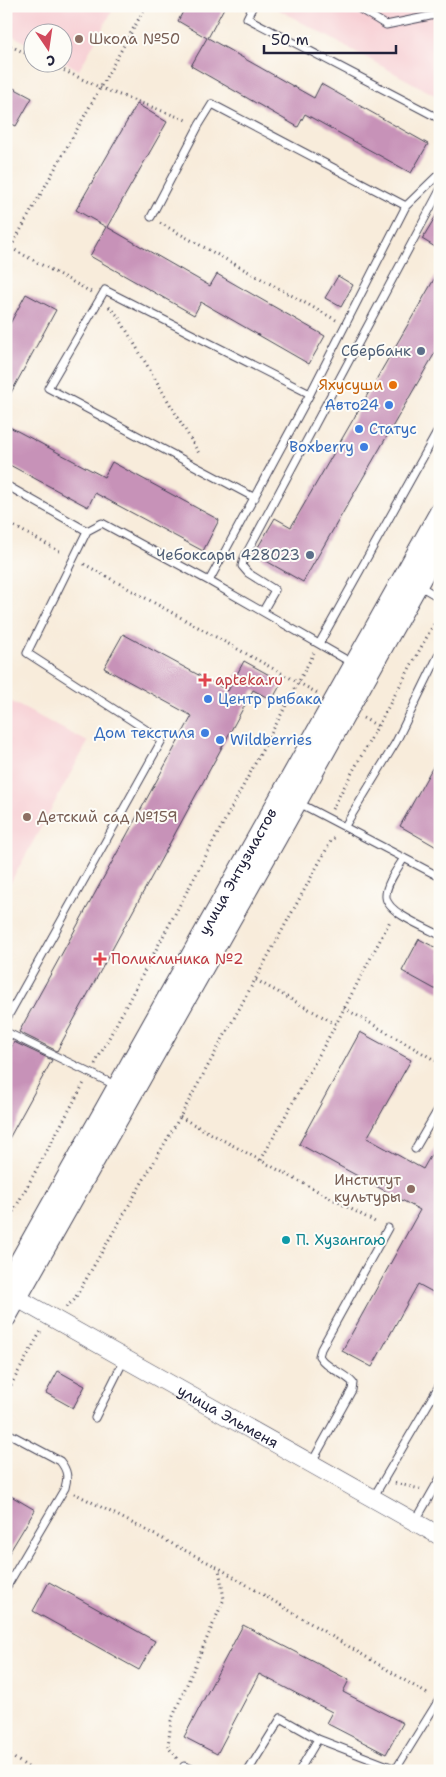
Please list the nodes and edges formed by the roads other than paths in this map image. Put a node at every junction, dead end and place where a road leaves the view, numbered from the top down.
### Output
1 (253, 6) edge
2 (355, 6) edge
3 (440, 14) edge
4 (440, 119) edge
5 (440, 173) edge
6 (440, 190) edge
7 (406, 206) junction
8 (151, 217) road end
9 (310, 394) junction
10 (440, 427) edge
11 (6, 485) edge
12 (254, 498) junction
13 (440, 511) edge
14 (86, 531) junction
15 (440, 545) edge
16 (410, 580) junction
17 (210, 581) junction
18 (440, 598) edge
19 (263, 611) junction
20 (319, 644) junction
21 (440, 652) edge
22 (362, 668) junction
23 (289, 798) junction
24 (345, 826) junction
25 (404, 858) junction
26 (440, 877) edge
27 (440, 935) edge
28 (6, 1020) edge
29 (6, 1032) edge
30 (125, 1090) junction
31 (440, 1106) edge
32 (415, 1149) dead end
33 (388, 1228) road end
34 (12, 1291) edge
35 (6, 1318) edge
36 (125, 1358) junction
37 (440, 1384) edge
38 (95, 1418) dead end
39 (6, 1432) edge
40 (312, 1463) junction
41 (440, 1478) edge
42 (374, 1498) junction
43 (415, 1522) junction
44 (440, 1536) edge
45 (6, 1588) edge
46 (439, 1699) edge
47 (318, 1739) junction
48 (184, 1766) road end
49 (399, 1770) edge
50 (198, 1771) edge
51 (248, 1771) edge
52 (299, 1771) edge

1 - 4 lane
2 - 3 lane
5 - 7 lane
6 - 19 lane
7 - 8 lane
7 - 9 lane
9 - 12 lane
9 - 12 lane
10 - 20 lane
11 - 14 lane
12 - 17 lane
13 - 16 main road, улица Энтузиастов
14 - 17 lane
14 - 28 lane
15 - 16 main road, улица Энтузиастов
16 - 18 lane
16 - 22 main road, улица Энтузиастов
17 - 19 lane
19 - 20 lane
20 - 22 lane
21 - 24 lane
22 - 23 main road, улица Энтузиастов
23 - 24 lane
23 - 30 main road, улица Энтузиастов
24 - 25 lane
25 - 26 lane
25 - 27 lane
29 - 30 lane
30 - 34 main road, улица Энтузиастов
31 - 32 lane
33 - 40 lane
34 - 35 main road, улица Энтузиастов
34 - 36 street, улица Эльменя
36 - 38 lane
36 - 40 street, улица Эльменя
37 - 42 lane
39 - 45 lane
40 - 42 street, улица Эльменя
41 - 43 lane
42 - 43 street, улица Эльменя
43 - 44 street, улица Эльменя
46 - 49 lane
47 - 49 lane
47 - 51 lane
47 - 52 lane
48 - 50 lane

